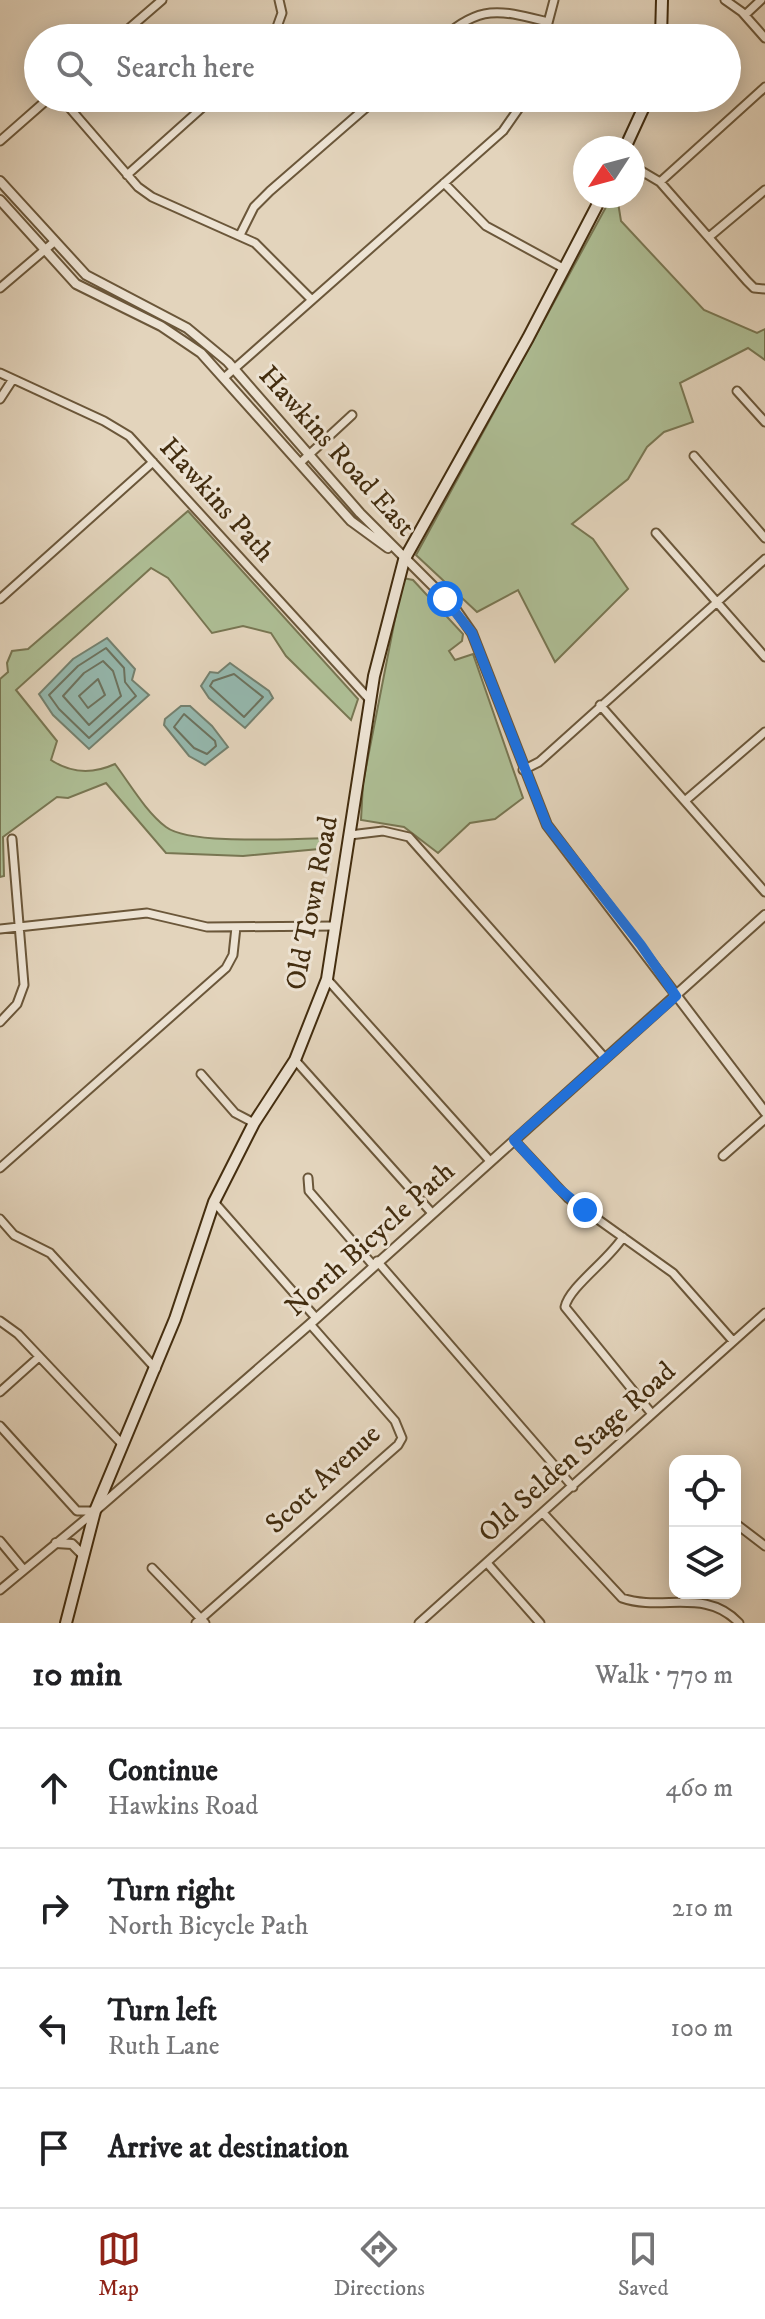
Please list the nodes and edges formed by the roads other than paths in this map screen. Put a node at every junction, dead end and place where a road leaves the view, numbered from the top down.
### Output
1 (162, 0) edge
2 (279, 0) edge
3 (554, 0) edge
4 (662, 0) edge
5 (725, 0) edge
6 (761, 0) edge
7 (745, 15) junction
8 (548, 22) joint
9 (134, 24) edge
10 (278, 24) edge
11 (461, 24) edge
12 (661, 24) edge
13 (765, 38) edge
14 (765, 87) edge
15 (741, 109) edge
16 (33, 112) edge
17 (73, 112) edge
18 (197, 112) edge
19 (361, 112) edge
20 (518, 112) edge
21 (642, 112) edge
22 (737, 112) edge
23 (631, 136) edge
24 (0, 141) edge
25 (645, 173) edge
26 (127, 175) junction
27 (0, 181) edge
28 (660, 182) junction
29 (444, 183) junction
30 (765, 190) edge
31 (0, 200) edge
32 (596, 208) edge
33 (240, 235) junction
34 (709, 237) junction
35 (54, 242) junction
36 (44, 251) junction
37 (563, 268) junction
38 (0, 288) edge
39 (765, 289) edge
40 (311, 299) junction
41 (233, 368) junction
42 (1, 376) edge
43 (225, 377) junction
44 (13, 379) junction
45 (737, 391) dead end
46 (0, 399) edge
47 (352, 415) dead end
48 (765, 422) edge
49 (310, 453) junction
50 (694, 456) dead end
51 (153, 462) junction
52 (300, 463) junction
53 (656, 533) dead end
54 (765, 538) edge
55 (765, 559) edge
56 (404, 560) junction
57 (0, 599) edge
58 (715, 603) junction
59 (765, 657) edge
60 (370, 700) junction
61 (600, 705) junction
62 (765, 732) edge
63 (523, 770) junction
64 (686, 800) junction
65 (350, 835) junction
66 (12, 839) dead end
67 (765, 892) edge
68 (765, 915) edge
69 (335, 926) junction
70 (22, 927) junction
71 (236, 927) junction
72 (0, 929) edge
73 (327, 979) junction
74 (676, 996) junction
75 (0, 1022) edge
76 (604, 1057) junction
77 (295, 1060) junction
78 (201, 1074) dead end
79 (765, 1112) edge
80 (765, 1119) edge
81 (254, 1123) junction
82 (514, 1140) junction
83 (723, 1156) dead end
84 (490, 1161) junction
85 (0, 1168) edge
86 (308, 1178) dead end
87 (214, 1202) junction
88 (431, 1212) junction
89 (0, 1219) edge
90 (623, 1237) junction
91 (374, 1263) junction
92 (765, 1313) edge
93 (0, 1321) edge
94 (313, 1321) junction
95 (733, 1341) junction
96 (39, 1357) junction
97 (156, 1369) junction
98 (0, 1392) edge
99 (652, 1414) junction
100 (0, 1426) edge
101 (123, 1445) junction
102 (112, 1472) junction
103 (125, 1484) junction
104 (573, 1487) junction
105 (95, 1511) junction
106 (543, 1513) junction
107 (740, 1527) edge
108 (0, 1541) edge
109 (56, 1543) junction
110 (765, 1546) edge
111 (82, 1554) junction
112 (487, 1563) junction
113 (152, 1568) dead end
114 (24, 1570) junction
115 (0, 1590) edge
116 (201, 1622) edge
117 (66, 1623) edge
118 (419, 1623) edge
119 (540, 1623) edge
120 (739, 1623) edge

1 - 9 street
2 - 10 street
3 - 8 street
4 - 12 main road
5 - 7 street
6 - 7 street
7 - 13 street
8 - 11 street
14 - 15 street
16 - 24 street
17 - 26 street
18 - 26 street
19 - 33 street
20 - 29 street
21 - 23 main road
22 - 28 street
25 - 28 street
26 - 33 street
27 - 35 street, Hawkins Road East
28 - 34 street
29 - 37 street
29 - 40 street
30 - 34 street
31 - 36 street, Hawkins Road East
32 - 37 main road, Old Town Road
33 - 40 street
34 - 39 street
35 - 36 street
35 - 41 street, Hawkins Road East
36 - 38 street
36 - 43 street, Hawkins Road East
37 - 56 main road, Old Town Road
40 - 41 street
41 - 43 street
41 - 49 street, Hawkins Road East
42 - 44 street, Hawkins Path
43 - 52 street, Hawkins Road East
44 - 46 street
44 - 51 street, Hawkins Path
45 - 48 street
47 - 49 street
49 - 52 street
49 - 56 street, Hawkins Road East
50 - 54 street
51 - 57 street
51 - 60 street, Hawkins Path
52 - 56 street, Hawkins Road East
53 - 58 street
55 - 58 street
56 - 60 main road, Old Town Road
56 - 63 street
58 - 59 street
58 - 61 street
60 - 65 main road, Old Town Road
61 - 63 street
61 - 64 street
62 - 64 street
63 - 74 street
64 - 67 street
65 - 69 main road, Old Town Road
65 - 76 street
66 - 70 street
68 - 74 street, North Bicycle Path
69 - 71 street
69 - 73 main road, Old Town Road
70 - 71 street
70 - 72 street
70 - 75 street
71 - 85 street
73 - 77 main road, Old Town Road
73 - 84 street
74 - 76 street, North Bicycle Path
74 - 79 street
76 - 82 street, North Bicycle Path
77 - 81 main road, Old Town Road
77 - 88 street
78 - 81 street
80 - 83 street
81 - 87 main road, Old Town Road
82 - 84 street, North Bicycle Path
82 - 90 street
84 - 88 street, North Bicycle Path
86 - 91 street
87 - 94 street
87 - 97 main road, Old Town Road
88 - 91 street, North Bicycle Path
89 - 97 street
90 - 95 street
90 - 99 street
91 - 94 street, North Bicycle Path
91 - 104 street
92 - 95 street, Old Selden Stage Road
93 - 96 street
94 - 103 street, North Bicycle Path
94 - 116 street, Scott Avenue
95 - 99 street, Old Selden Stage Road
96 - 98 street
96 - 101 street
97 - 101 main road, Old Town Road
99 - 104 street, Old Selden Stage Road
100 - 105 street
101 - 102 main road, Old Town Road
102 - 103 street
102 - 105 main road, Old Town Road
103 - 105 street, North Bicycle Path
104 - 106 street, Old Selden Stage Road
105 - 109 street, North Bicycle Path
105 - 111 main road, Old Town Road
106 - 112 street, Old Selden Stage Road
106 - 120 street
107 - 110 street
108 - 114 street
109 - 111 street
109 - 114 street, North Bicycle Path
111 - 117 main road, Old Town Road
112 - 118 street, Old Selden Stage Road
112 - 119 street
113 - 116 street
114 - 115 street, North Bicycle Path

